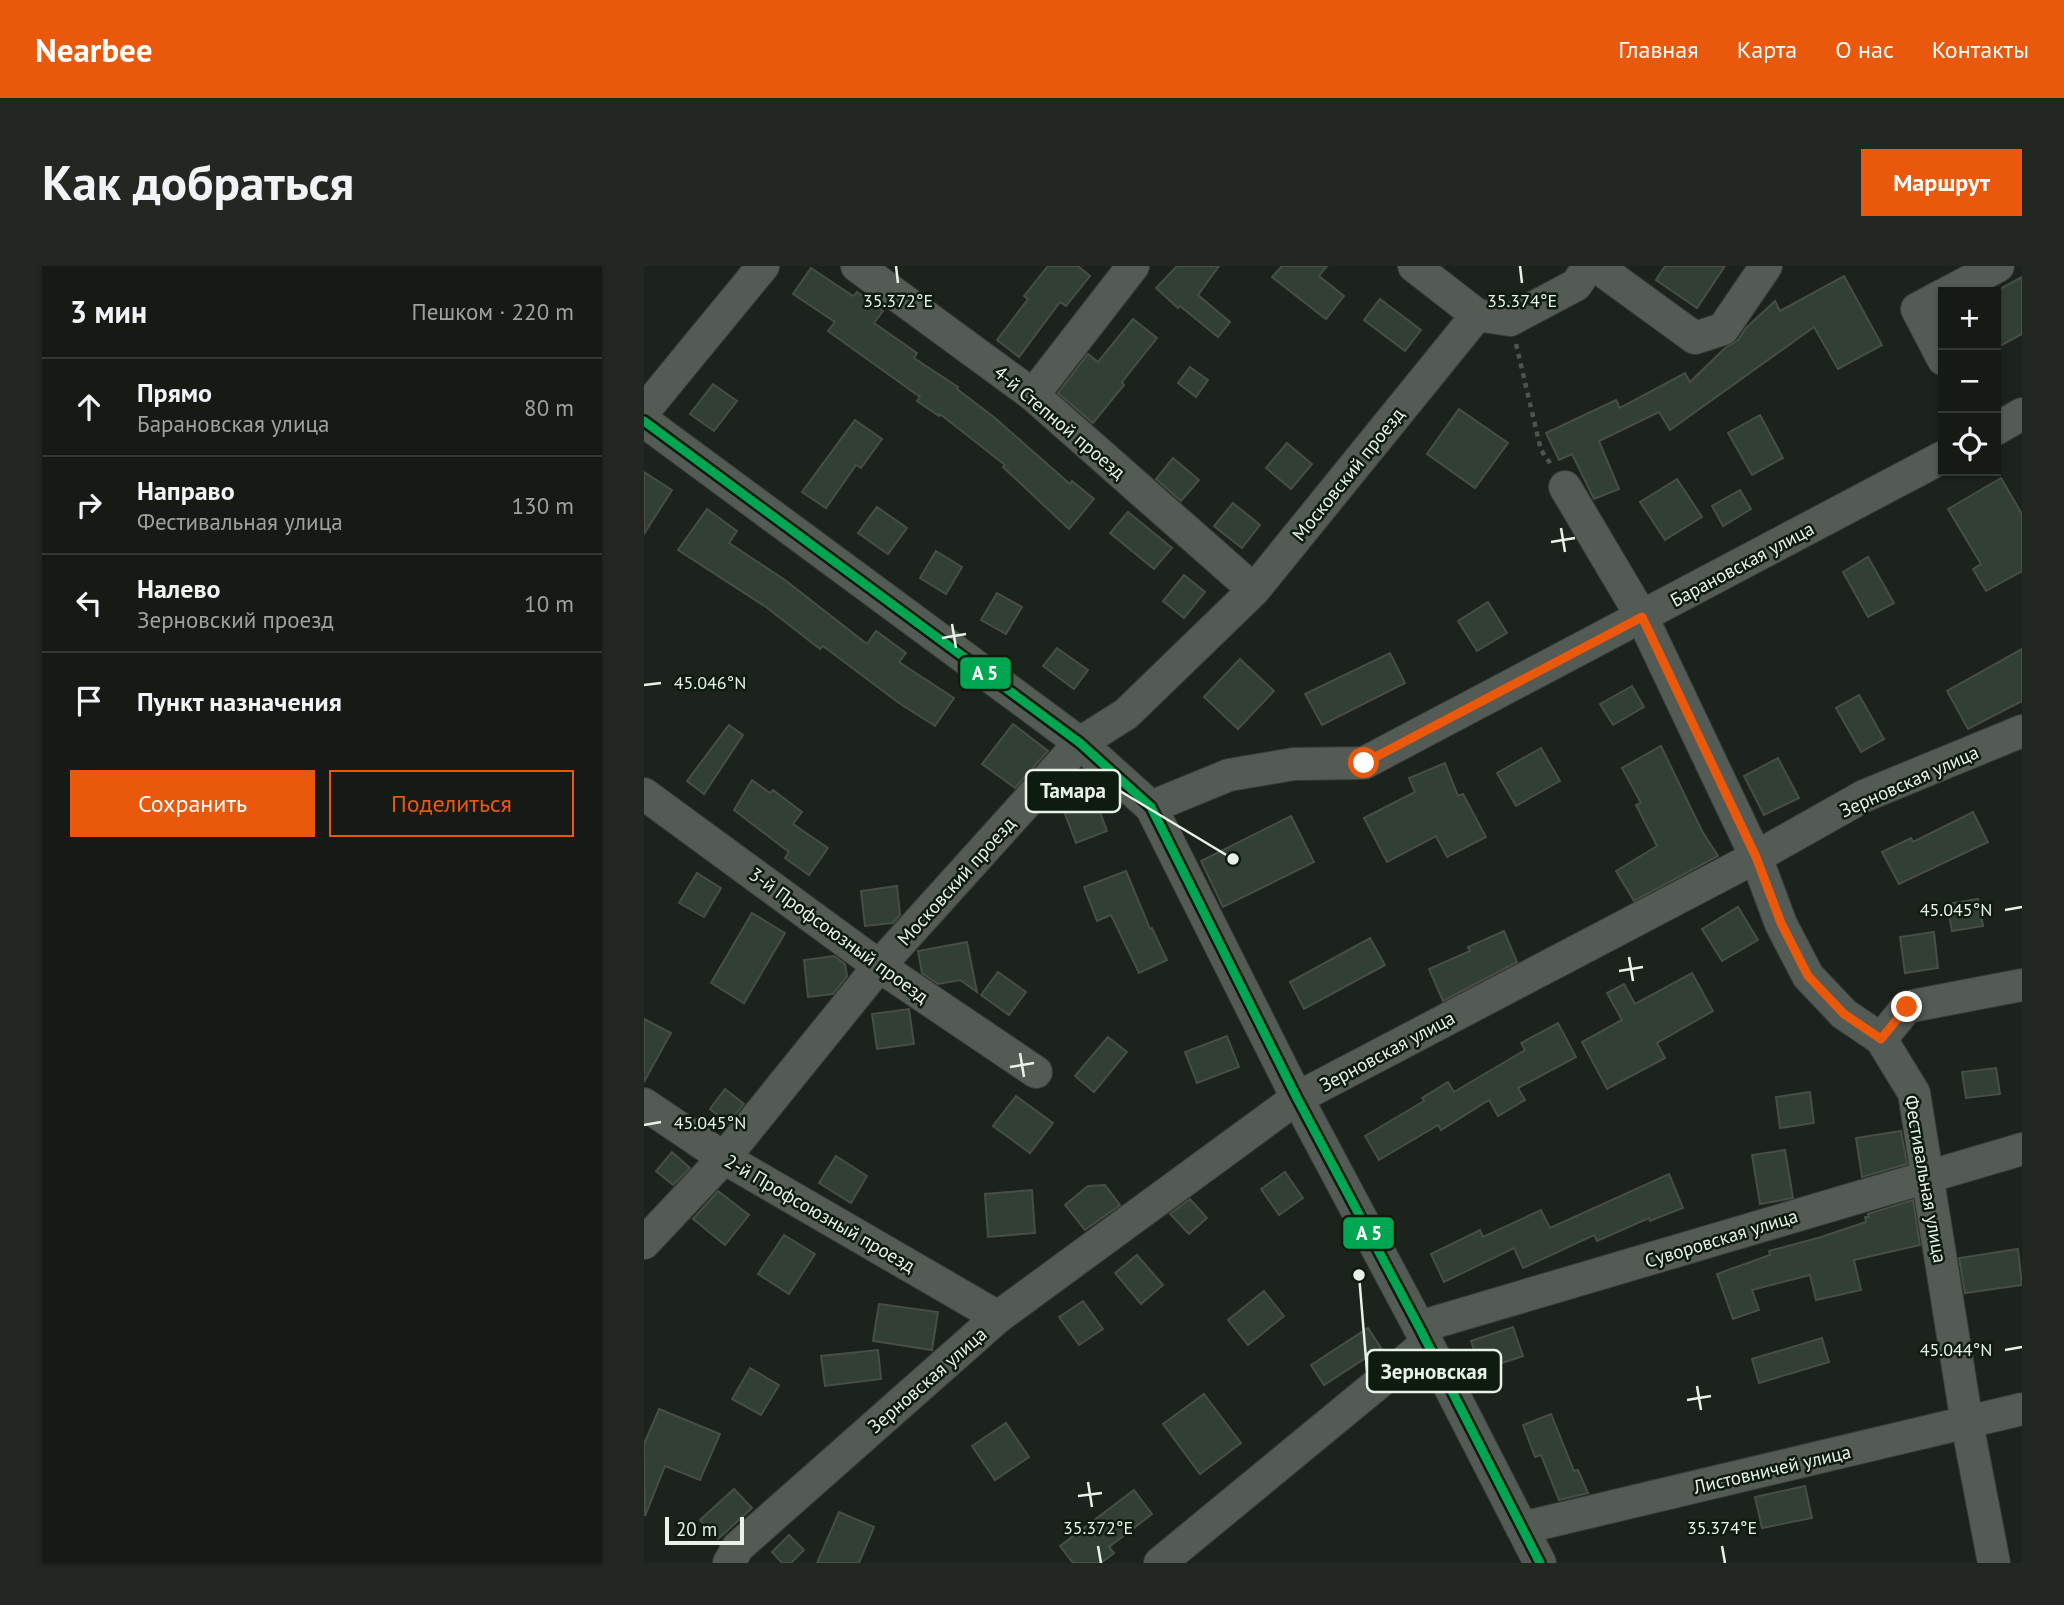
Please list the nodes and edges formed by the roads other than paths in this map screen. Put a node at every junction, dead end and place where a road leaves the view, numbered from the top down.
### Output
1 (763, 266) edge
2 (857, 266) edge
3 (1133, 266) edge
4 (1414, 266) edge
5 (1589, 266) edge
6 (1597, 266) edge
7 (1766, 266) edge
8 (1998, 266) edge
9 (1958, 287) edge
10 (1938, 298) edge
11 (1477, 315) junction
12 (1938, 349) edge
13 (1032, 395) junction
14 (644, 411) edge
15 (2022, 414) edge
16 (644, 422) edge
17 (2001, 426) edge
18 (1938, 460) edge
19 (1565, 487) road end
20 (1254, 590) junction
21 (1642, 617) junction
22 (2022, 731) edge
23 (1080, 743) junction
24 (644, 794) edge
25 (1151, 807) junction
26 (1756, 857) junction
27 (879, 967) junction
28 (2022, 985) edge
29 (1881, 1039) junction
30 (1036, 1072) dead end
31 (1297, 1098) junction
32 (644, 1104) edge
33 (2022, 1149) edge
34 (724, 1158) junction
35 (1926, 1177) junction
36 (644, 1243) edge
37 (998, 1317) junction
38 (1423, 1335) junction
39 (2022, 1409) edge
40 (1966, 1423) junction
41 (1522, 1528) junction
42 (729, 1563) edge
43 (1160, 1563) edge
44 (1540, 1563) edge
45 (1994, 1563) edge

1 - 14 street
2 - 13 street, 4-й Степной проезд
3 - 13 street
4 - 11 street
5 - 11 street
6 - 7 street
8 - 9 street
10 - 12 street
11 - 20 street, Московский проезд
13 - 20 street, 4-й Степной проезд
15 - 17 street
16 - 23 street
18 - 21 street, Барановская улица
19 - 21 street, Фестивальная улица
20 - 23 street, Московский проезд
21 - 25 street, Барановская улица
21 - 26 street, Фестивальная улица
22 - 26 street, Зерновская улица
23 - 25 street
23 - 27 street, Московский проезд
24 - 27 street, 3-й Профсоюзный проезд
25 - 31 street
26 - 29 street, Фестивальная улица
26 - 31 street, Зерновская улица
27 - 30 street, 3-й Профсоюзный проезд
27 - 34 street, Московский проезд
28 - 29 street
29 - 35 street, Фестивальная улица
31 - 37 street, Зерновская улица
31 - 38 street
32 - 34 street, 2-й Профсоюзный проезд
33 - 35 street, Суворовская улица
34 - 36 street, Московский проезд
34 - 37 street, 2-й Профсоюзный проезд
35 - 38 street, Суворовская улица
35 - 40 street, Фестивальная улица
37 - 42 street, Зерновская улица
38 - 41 street
38 - 43 street, Суворовская улица
39 - 40 street, Листовничей улица
40 - 41 street, Листовничей улица
40 - 45 street, Фестивальная улица
41 - 44 street

